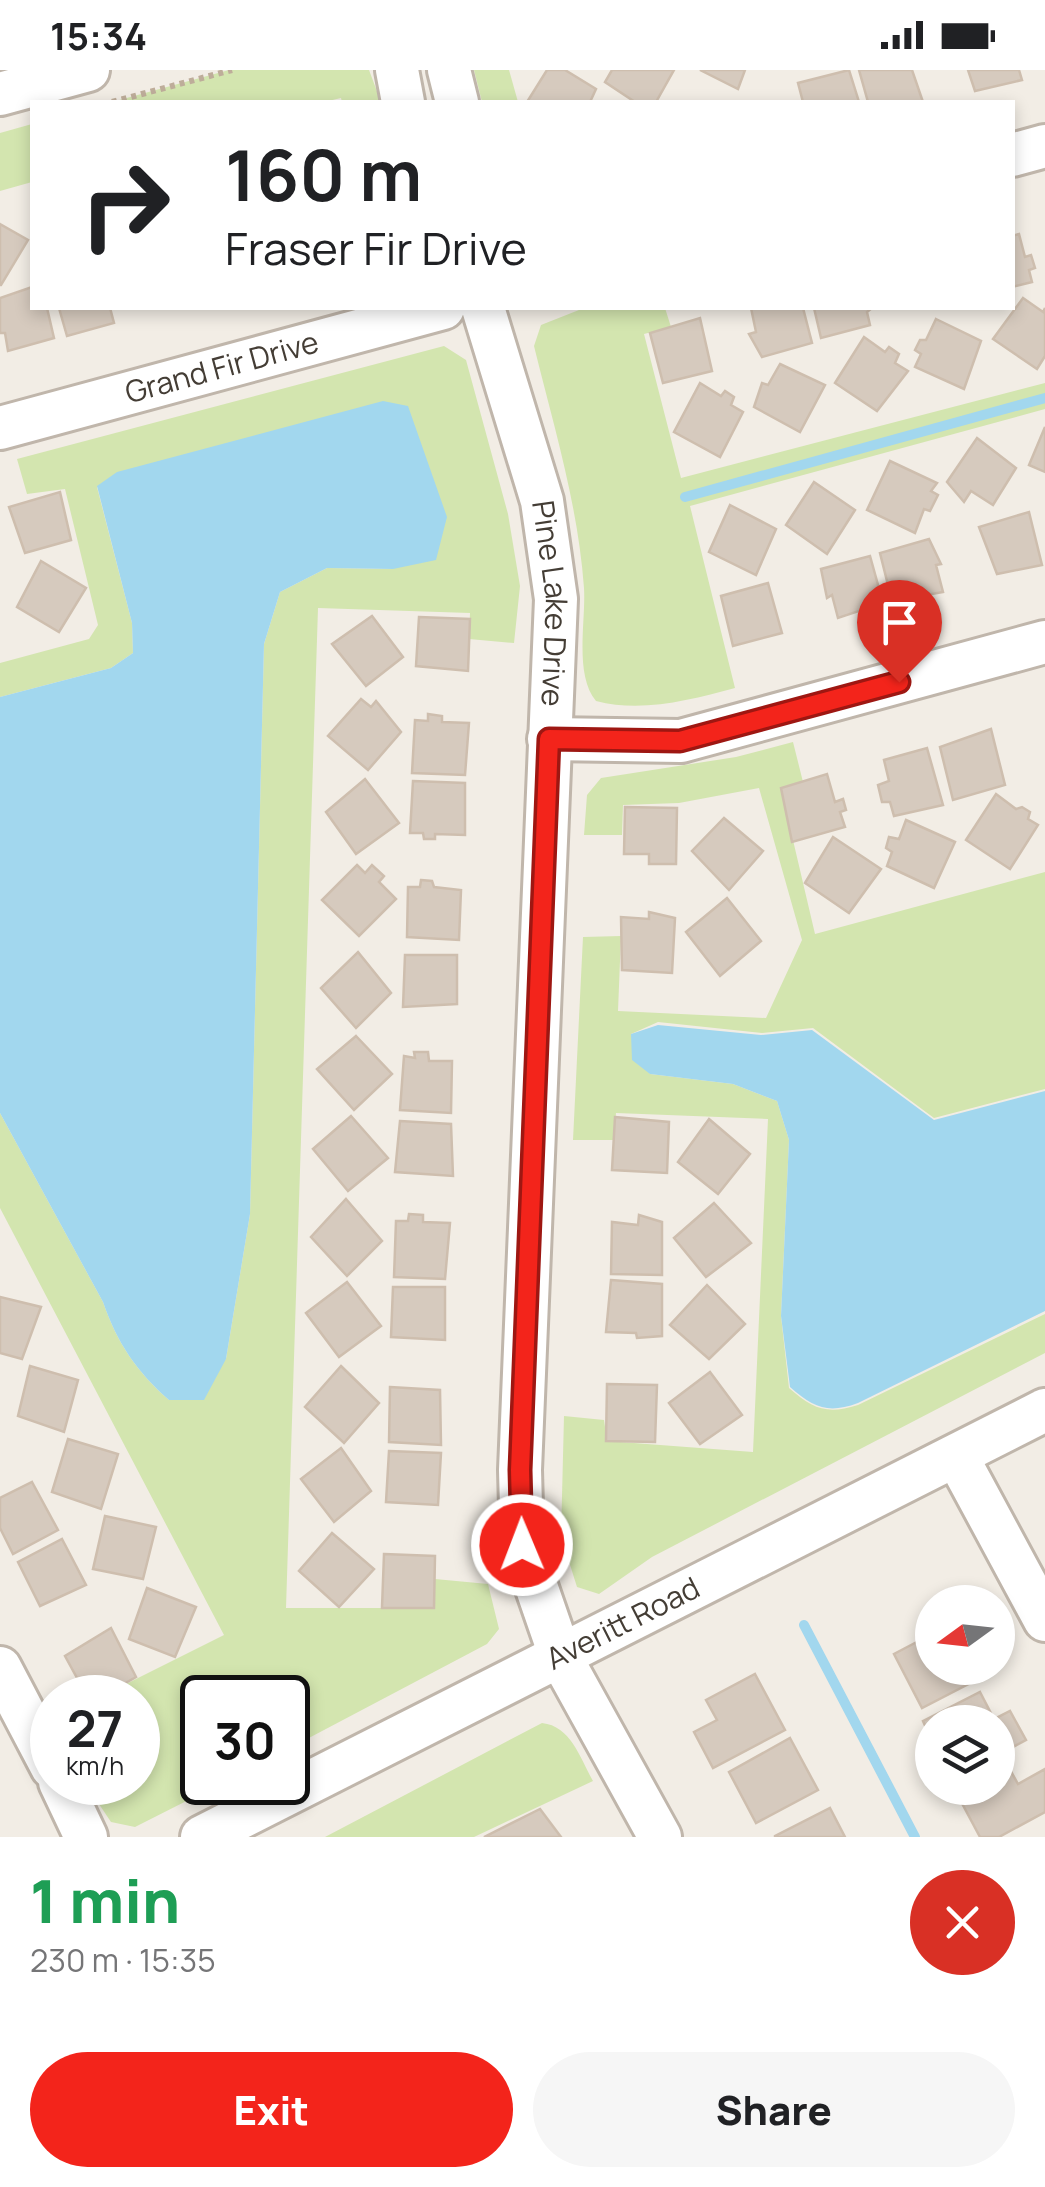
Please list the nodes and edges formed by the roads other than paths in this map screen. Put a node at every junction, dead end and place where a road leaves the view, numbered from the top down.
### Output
1 (88, 70) edge
2 (396, 70) edge
3 (449, 70) edge
4 (0, 94) edge
5 (403, 100) edge
6 (456, 100) edge
7 (1045, 146) edge
8 (1015, 154) edge
9 (435, 310) edge
10 (483, 310) edge
11 (0, 428) edge
12 (1045, 642) edge
13 (549, 739) junction
14 (1045, 1410) edge
15 (956, 1457) junction
16 (1045, 1620) edge
17 (560, 1658) junction
18 (0, 1668) edge
19 (30, 1725) edge
20 (71, 1805) edge
21 (86, 1837) edge
22 (202, 1837) edge
23 (660, 1837) edge

1 - 4 street
2 - 5 street
3 - 6 street
7 - 8 street
9 - 11 street, Grand Fir Drive
10 - 13 street, Pine Lake Drive
12 - 13 street
13 - 17 street, Pine Lake Drive
14 - 15 street, Averitt Road
15 - 16 street
15 - 17 street, Averitt Road
17 - 22 street, Averitt Road
17 - 23 street, Pine Lake Drive
18 - 19 street
20 - 21 street

